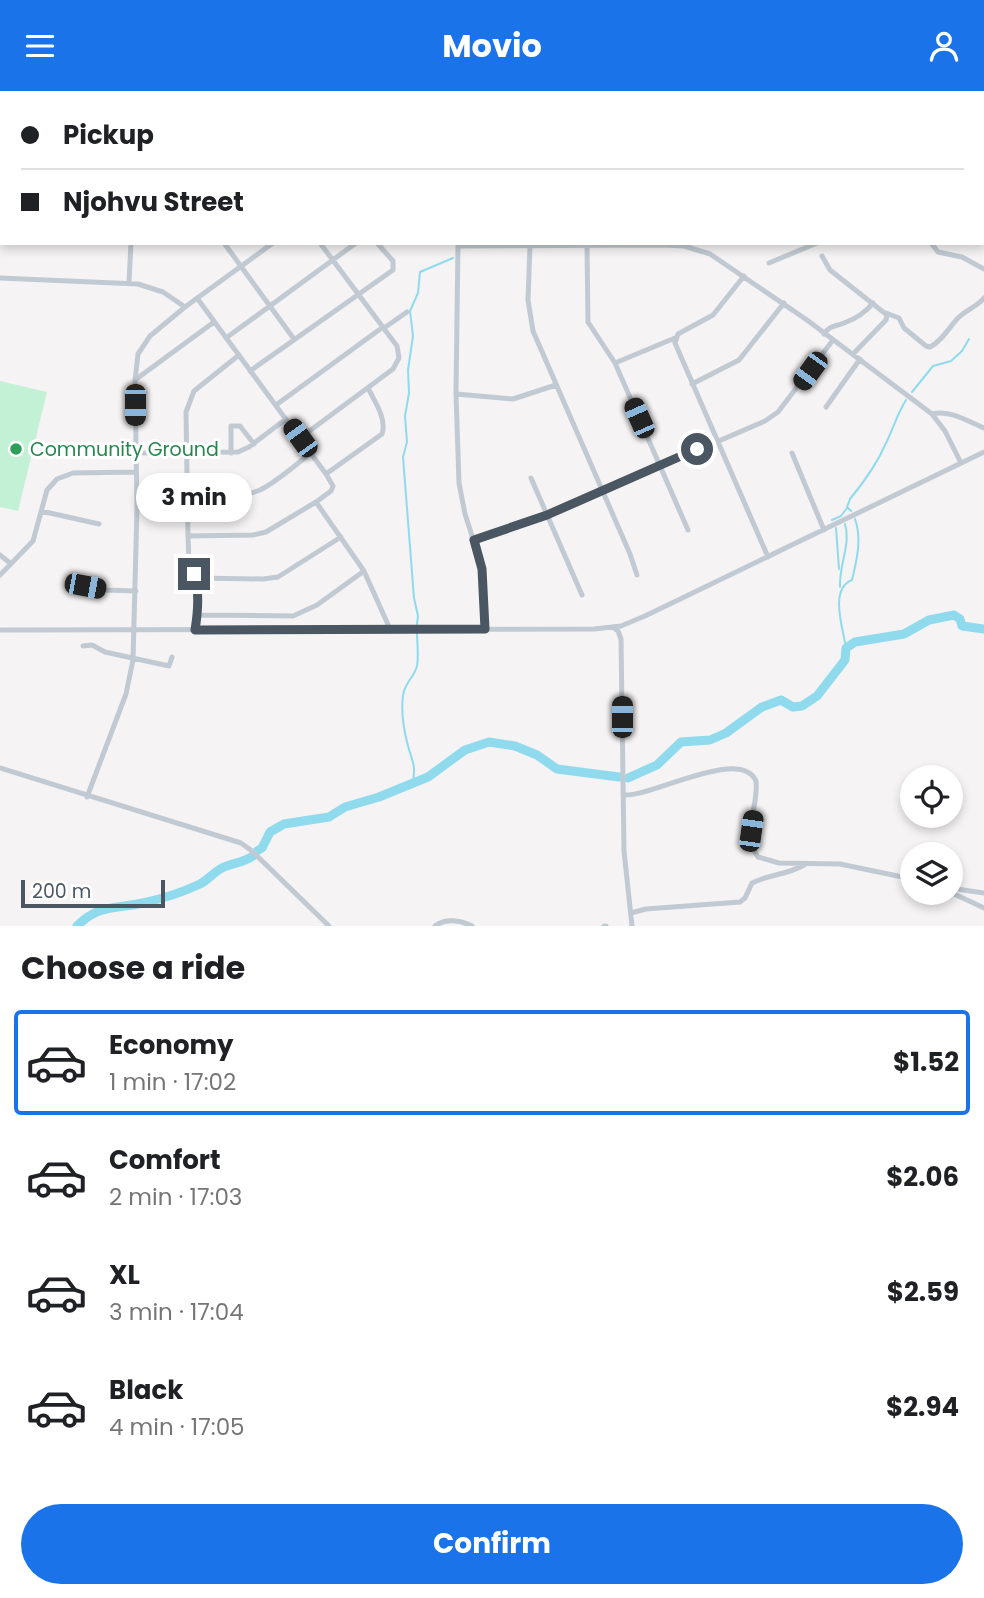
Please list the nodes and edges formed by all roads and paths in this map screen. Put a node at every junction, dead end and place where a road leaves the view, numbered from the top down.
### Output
1 (131, 245) edge
2 (225, 245) edge
3 (270, 245) edge
4 (322, 245) edge
5 (353, 245) edge
6 (379, 245) edge
7 (458, 245) edge
8 (507, 245) edge
9 (587, 245) edge
10 (670, 245) edge
11 (812, 245) edge
12 (933, 245) edge
13 (530, 246) junction
14 (822, 256) dead end
15 (333, 260) junction
16 (769, 263) dead end
17 (241, 267) junction
18 (984, 269) edge
19 (744, 276) junction
20 (0, 278) edge
21 (129, 282) junction
22 (358, 294) junction
23 (197, 298) junction
24 (984, 298) edge
25 (783, 303) junction
26 (873, 303) junction
27 (269, 306) junction
28 (185, 307) junction
29 (407, 311) dead end
30 (886, 313) junction
31 (214, 321) junction
32 (384, 328) junction
33 (824, 334) junction
34 (226, 338) junction
35 (675, 338) junction
36 (294, 339) junction
37 (833, 340) junction
38 (853, 354) junction
39 (239, 355) junction
40 (860, 359) junction
41 (615, 363) junction
42 (250, 371) junction
43 (135, 380) junction
44 (692, 384) junction
45 (556, 385) junction
46 (368, 388) junction
47 (456, 394) junction
48 (276, 405) junction
49 (825, 407) dead end
50 (932, 414) junction
51 (286, 419) junction
52 (984, 428) edge
53 (300, 438) junction
54 (716, 440) junction
55 (254, 444) junction
56 (984, 452) edge
57 (136, 453) junction
58 (231, 453) junction
59 (311, 453) junction
60 (792, 453) dead end
61 (186, 454) junction
62 (961, 463) junction
63 (660, 465) junction
64 (136, 472) junction
65 (326, 474) junction
66 (531, 478) dead end
67 (603, 490) junction
68 (187, 495) junction
69 (316, 502) junction
70 (41, 511) junction
71 (547, 515) junction
72 (99, 524) dead end
73 (688, 530) dead end
74 (824, 530) junction
75 (188, 536) junction
76 (341, 537) junction
77 (474, 540) junction
78 (0, 555) edge
79 (768, 557) junction
80 (10, 563) junction
81 (364, 571) junction
82 (0, 575) edge
83 (637, 575) dead end
84 (196, 578) junction
85 (71, 583) dead end
86 (136, 591) junction
87 (582, 595) dead end
88 (197, 615) junction
89 (613, 628) junction
90 (390, 629) junction
91 (485, 629) junction
92 (0, 630) edge
93 (135, 630) junction
94 (195, 630) junction
95 (83, 646) dead end
96 (172, 657) dead end
97 (133, 660) junction
98 (0, 768) edge
99 (623, 796) junction
100 (87, 797) junction
101 (804, 864) junction
102 (900, 876) edge
103 (963, 891) edge
104 (984, 893) edge
105 (963, 897) edge
106 (984, 908) edge
107 (631, 913) junction
108 (329, 926) edge
109 (435, 926) edge
110 (472, 926) edge
111 (632, 926) edge

1 - 21 street
2 - 17 street
3 - 17 street
4 - 15 street
5 - 15 street
6 - 22 street
7 - 8 street
7 - 47 street
8 - 13 street
9 - 13 street
9 - 41 street
10 - 19 street
11 - 16 street
12 - 18 street
13 - 45 street
14 - 26 street
15 - 22 street
15 - 27 street
17 - 23 street
17 - 27 street
19 - 25 street
19 - 35 street
20 - 21 street
21 - 28 street
22 - 32 street
22 - 36 street
23 - 28 street
23 - 31 street
24 - 30 street
25 - 33 street
25 - 44 street
26 - 30 street
26 - 33 street
27 - 34 street
27 - 36 street
28 - 43 street
29 - 32 street
30 - 38 street
31 - 34 street
31 - 43 street
32 - 46 street
32 - 48 street
33 - 37 street
34 - 39 street
35 - 41 street
35 - 44 street
36 - 42 street
37 - 38 street
37 - 54 street
38 - 40 street
39 - 42 street
39 - 61 street
40 - 49 street
40 - 50 street
41 - 63 street
42 - 48 street
43 - 57 street
44 - 54 street
45 - 47 street
45 - 67 street
46 - 53 street
46 - 65 street
47 - 77 street
48 - 51 street
50 - 52 street
50 - 62 street
51 - 53 street
51 - 55 street
53 - 59 street
54 - 63 street
54 - 79 street
55 - 58 street
55 - 58 street
56 - 62 street
57 - 61 street
57 - 64 street
58 - 61 street
59 - 65 street
59 - 68 street
60 - 74 street
61 - 68 street
62 - 74 street
63 - 67 street
63 - 73 street
64 - 70 street
64 - 86 street
65 - 69 street
66 - 71 street
67 - 71 street
67 - 83 street
68 - 75 street
69 - 75 street
69 - 76 street
70 - 72 street
70 - 80 street
71 - 77 street
71 - 87 street
74 - 79 street
75 - 84 street
76 - 81 street
76 - 84 street
77 - 91 street
78 - 80 street
79 - 89 street
80 - 82 street
81 - 88 street
81 - 90 street
84 - 88 street
85 - 86 street
86 - 93 street
88 - 94 street
89 - 91 street
89 - 99 street
90 - 91 street
90 - 94 street
92 - 93 street
93 - 94 street
93 - 97 street
95 - 97 street
96 - 97 street
97 - 100 street
98 - 100 street
99 - 101 street
99 - 107 street
100 - 108 street
101 - 102 street
101 - 107 street
103 - 104 street
105 - 106 street
107 - 111 street
109 - 110 street

